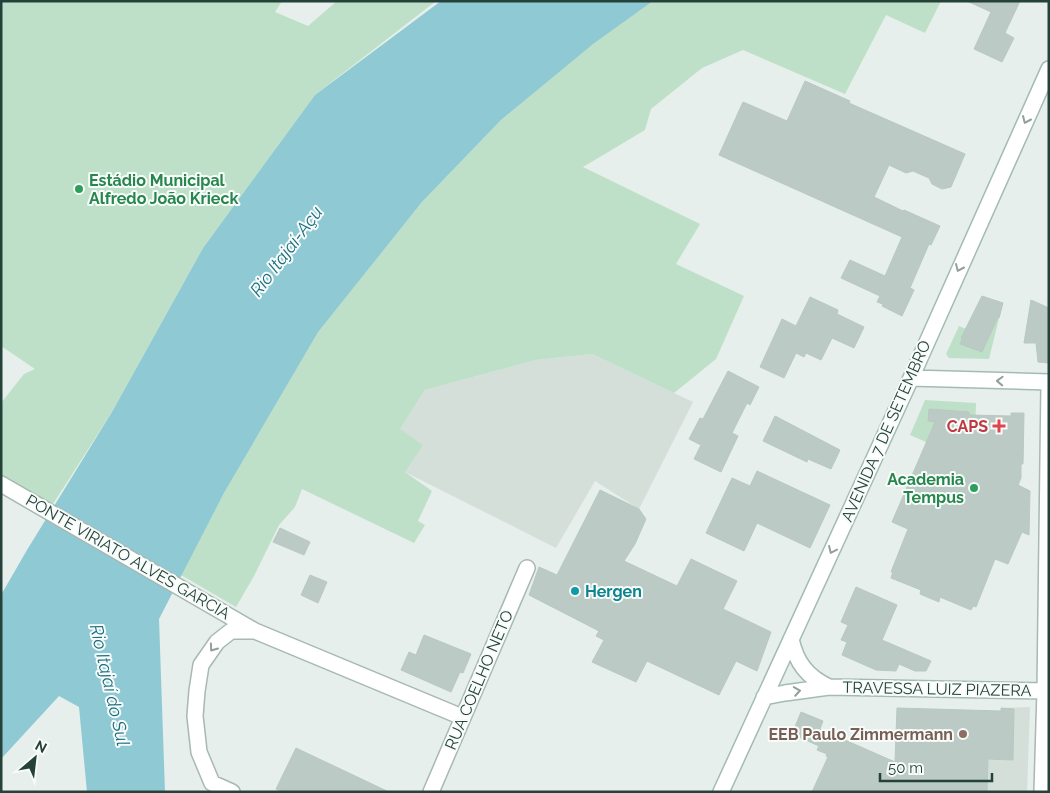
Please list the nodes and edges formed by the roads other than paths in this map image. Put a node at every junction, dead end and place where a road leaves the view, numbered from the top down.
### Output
1 (1048, 73) edge
2 (911, 378) junction
3 (1049, 383) edge
4 (1, 484) edge
5 (527, 568) dead end
6 (255, 631) junction
7 (791, 639) junction
8 (829, 687) junction
9 (1047, 691) edge
10 (764, 698) junction
11 (462, 717) junction
12 (433, 791) edge
13 (232, 792) edge
14 (721, 792) edge
15 (1042, 792) edge

1 -> 2 street, AVENIDA 7 DE SETEMBRO
3 -> 2 street
2 -> 7 street, AVENIDA 7 DE SETEMBRO
3 - 9 street
4 - 6 street, PONTE VIRIATO ALVES GARCIA
5 - 11 street, RUA COELHO NETO
6 - 11 street, PONTE VIRIATO ALVES GARCIA
6 -> 13 street
7 - 8 street, TRAVESSA LUIZ PIAZERA
7 - 10 street, AVENIDA 7 DE SETEMBRO
8 - 9 street, TRAVESSA LUIZ PIAZERA
10 -> 8 street, TRAVESSA LUIZ PIAZERA
9 - 15 street
10 - 14 street, AVENIDA 7 DE SETEMBRO
11 - 12 street, RUA COELHO NETO

